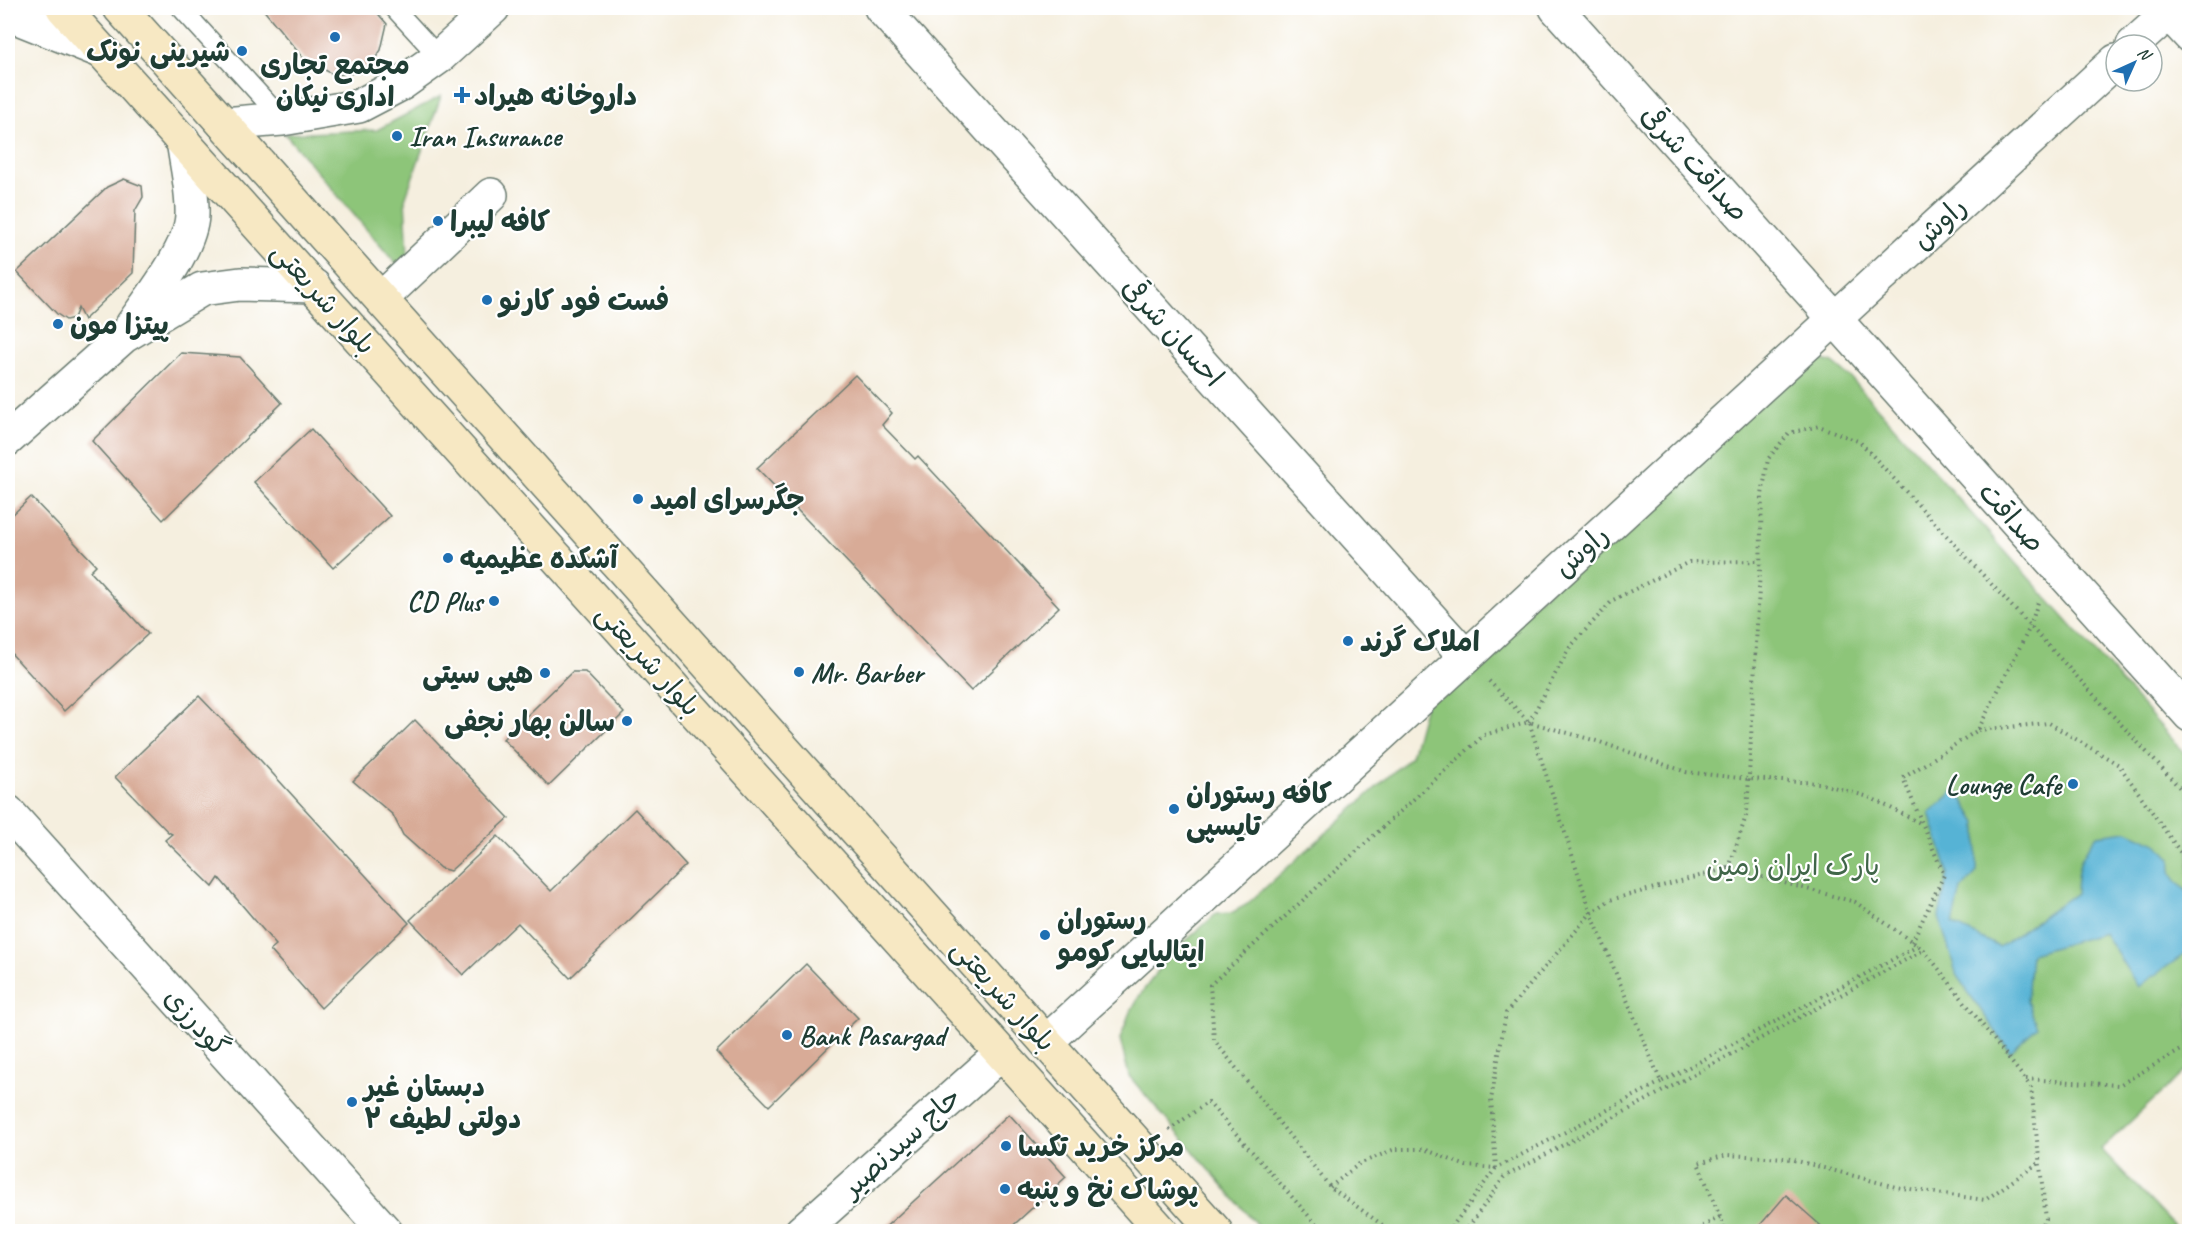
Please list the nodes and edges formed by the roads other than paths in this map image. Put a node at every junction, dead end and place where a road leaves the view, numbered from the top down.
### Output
1 (63, 8) edge
2 (120, 8) edge
3 (181, 8) edge
4 (394, 8) edge
5 (493, 8) edge
6 (881, 8) edge
7 (1556, 8) edge
8 (8, 14) edge
9 (2174, 16) edge
10 (2150, 33) edge
11 (103, 52) junction
12 (439, 57) junction
13 (2104, 72) edge
14 (282, 119) junction
15 (224, 124) junction
16 (183, 140) junction
17 (491, 195) dead end
18 (314, 286) junction
19 (381, 299) junction
20 (1834, 319) junction
21 (124, 336) junction
22 (12, 426) edge
23 (1466, 657) junction
24 (2190, 715) edge
25 (8, 812) edge
26 (1046, 1042) junction
27 (1002, 1053) junction
28 (386, 1232) edge
29 (801, 1232) edge
30 (1162, 1232) edge
31 (1216, 1232) edge

1 - 11 main road, بلوار شریعتی
2 - 15 main road, بلوار شریعتی
3 - 14 lane
4 - 12 lane
5 - 12 street
6 - 23 street, احسان شرقی
7 - 20 street, صداقت شرقی
8 - 11 street
9 - 10 street
11 - 16 main road, بلوار شریعتی
12 - 14 street
13 - 20 street, راوش
14 - 15 street
15 - 19 main road, بلوار شریعتی
16 - 18 main road, بلوار شریعتی
16 - 21 street
17 - 19 street
18 - 21 street
18 - 27 main road, بلوار شریعتی
19 - 26 main road, بلوار شریعتی
20 - 23 street, راوش
20 - 24 street, صداقت
21 - 22 street
23 - 26 street, راوش
25 - 28 street, گودرزی
26 - 31 main road, بلوار شریعتی
27 - 29 street, حاج سیدنصیر
27 - 30 main road, بلوار شریعتی

